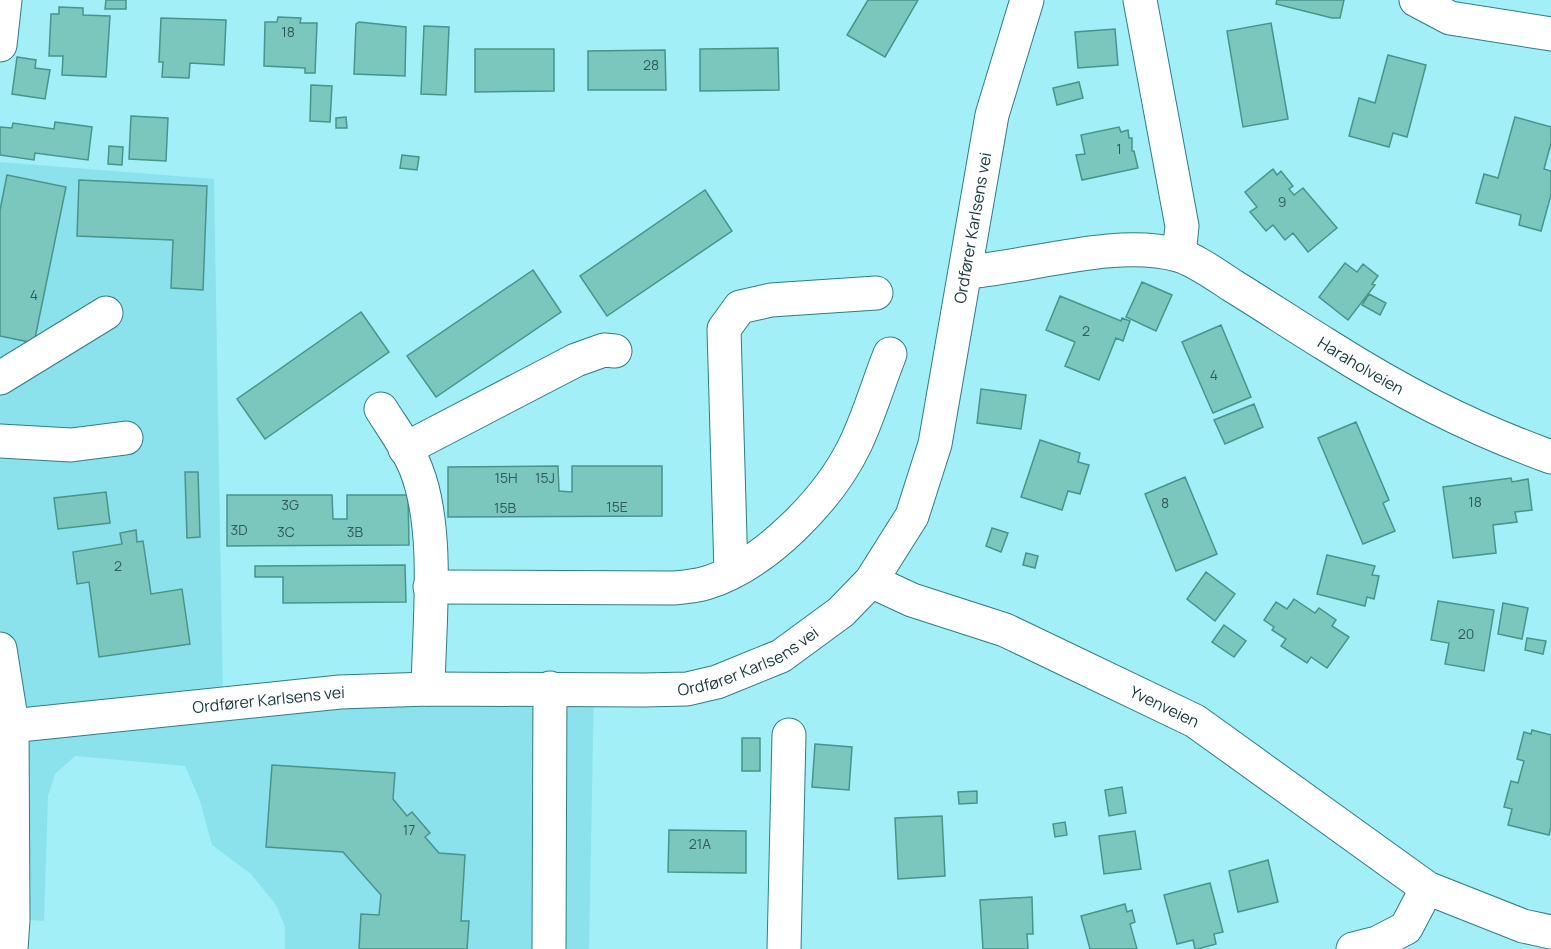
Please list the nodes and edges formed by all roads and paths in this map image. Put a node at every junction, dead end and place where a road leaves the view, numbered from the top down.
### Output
1 (5, 0) edge
2 (1027, 0) edge
3 (1140, 0) edge
4 (1416, 0) edge
5 (1551, 34) edge
6 (0, 45) edge
7 (1179, 255) junction
8 (966, 272) junction
9 (876, 293) dead end
10 (106, 313) dead end
11 (615, 351) dead end
12 (890, 354) dead end
13 (0, 378) edge
14 (381, 409) dead end
15 (126, 438) dead end
16 (0, 441) edge
17 (405, 449) junction
18 (1551, 457) edge
19 (731, 572) junction
20 (871, 581) junction
21 (430, 587) junction
22 (0, 649) edge
23 (550, 688) junction
24 (428, 689) junction
25 (6, 725) edge
26 (789, 735) dead end
27 (1427, 888) junction
28 (1551, 932) edge
29 (11, 949) edge
30 (549, 949) edge
31 (784, 949) edge
32 (1353, 949) edge

1 - 6 street
2 - 8 street, Ordfører Karlsens vei
3 - 7 street
4 - 5 street
7 - 8 street, Haraholveien
7 - 18 street, Haraholveien
8 - 20 street, Ordfører Karlsens vei
9 - 19 street
10 - 13 street
11 - 17 street
12 - 19 street
14 - 17 street
15 - 16 street
17 - 21 street
19 - 21 street
20 - 23 street, Ordfører Karlsens vei
20 - 27 street, Yvenveien
21 - 24 street
22 - 25 street
23 - 24 street, Ordfører Karlsens vei
23 - 30 street
24 - 25 street, Ordfører Karlsens vei
25 - 29 street
26 - 31 street
27 - 28 street, Yvenveien
27 - 32 street

